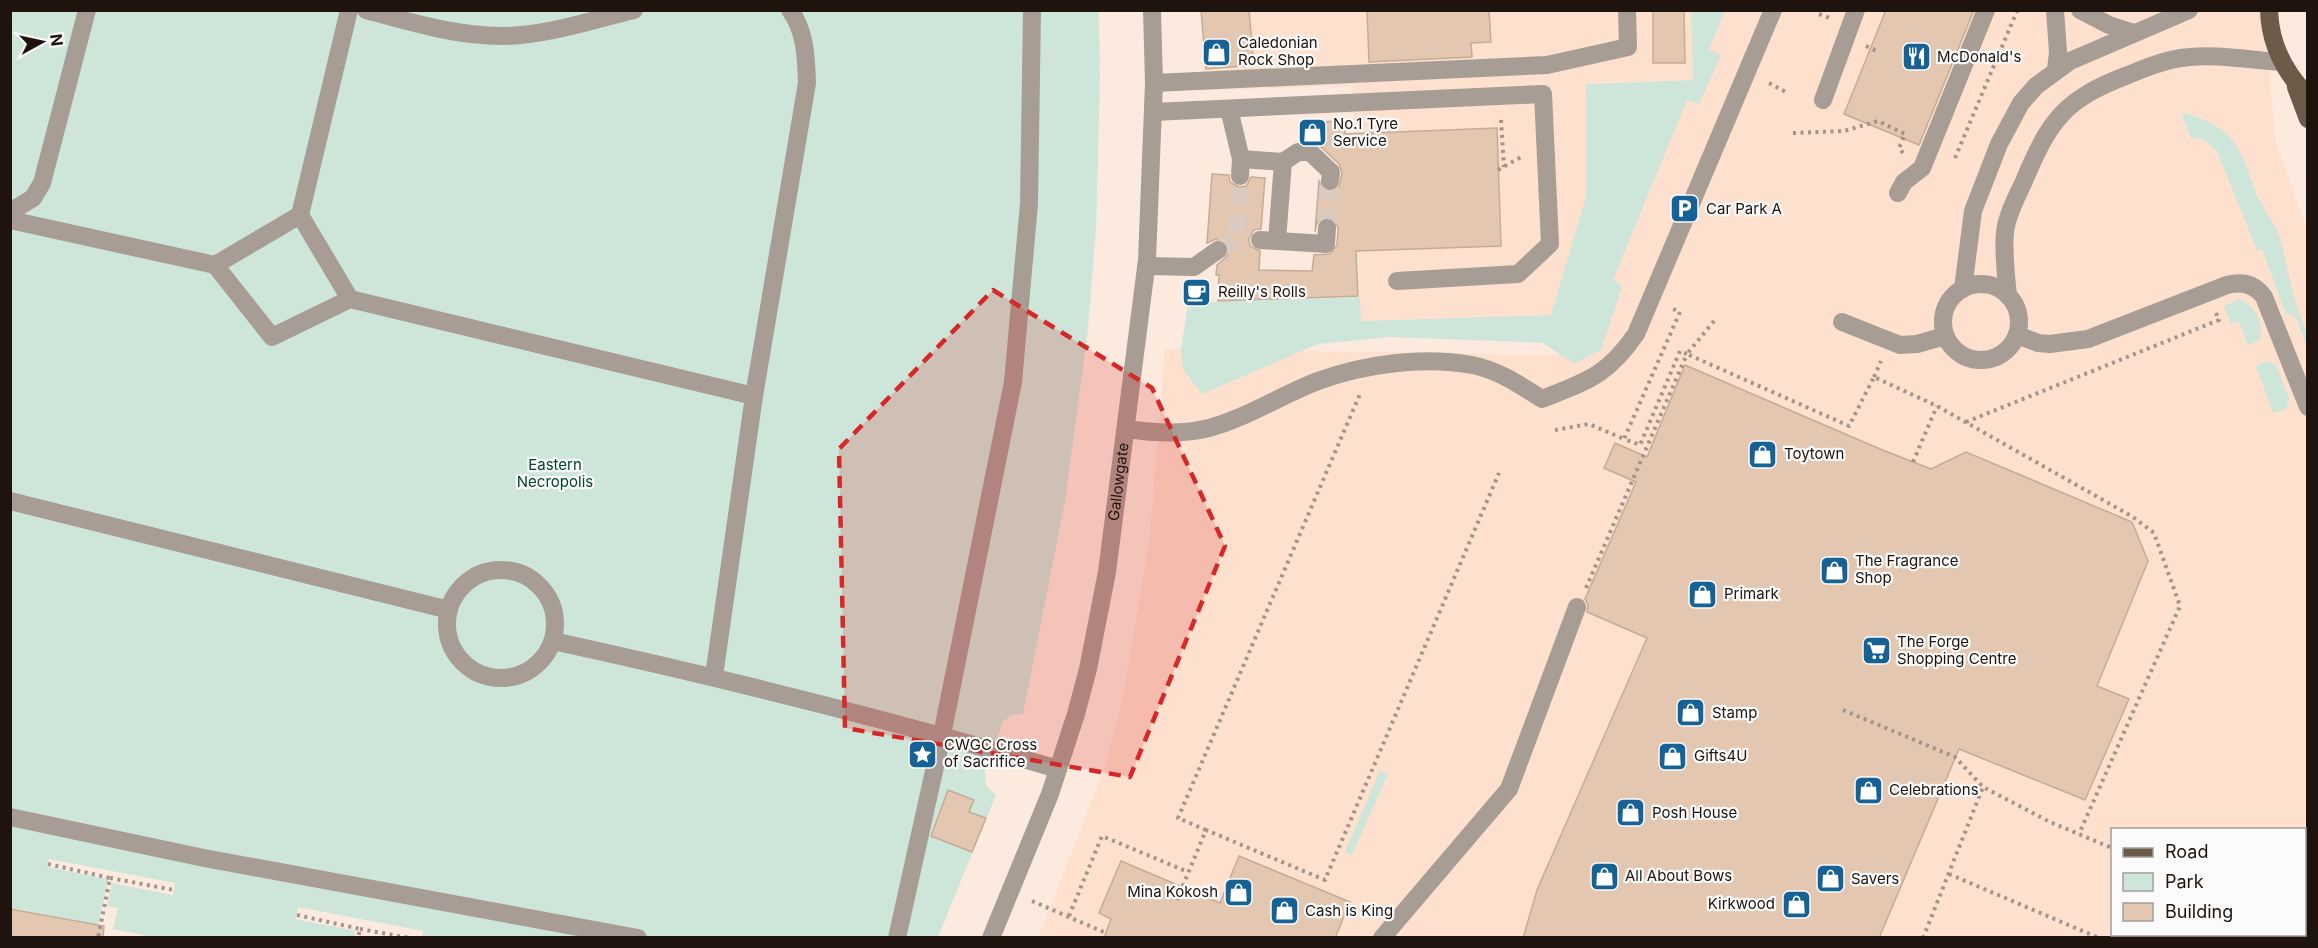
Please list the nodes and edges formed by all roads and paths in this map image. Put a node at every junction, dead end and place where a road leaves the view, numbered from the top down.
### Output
1 (87, 10) edge
2 (349, 10) edge
3 (366, 10) edge
4 (634, 10) edge
5 (790, 10) edge
6 (1032, 10) edge
7 (1152, 10) edge
8 (1627, 10) edge
9 (1773, 10) edge
10 (1856, 10) edge
11 (1986, 10) edge
12 (2055, 10) edge
13 (2080, 10) edge
14 (2189, 10) edge
15 (2270, 10) edge
16 (2134, 33) junction
17 (2281, 62) junction
18 (2056, 70) junction
19 (2294, 82) junction
20 (1154, 83) junction
21 (2307, 96) edge
22 (1823, 100) dead end
23 (1229, 109) junction
24 (1153, 112) junction
25 (2307, 119) edge
26 (1282, 162) junction
27 (1330, 181) tunnel mouth
28 (1898, 193) dead end
29 (10, 212) edge
30 (300, 215) junction
31 (10, 220) edge
32 (1327, 228) tunnel mouth
33 (1218, 250) tunnel mouth
34 (215, 265) junction
35 (1146, 266) junction
36 (1397, 281) dead end
37 (1963, 289) junction
38 (2208, 293) junction
39 (2008, 296) junction
40 (350, 299) junction
41 (1651, 300) junction
42 (1714, 321) dead end
43 (1842, 322) dead end
44 (2017, 335) junction
45 (1945, 336) junction
46 (1687, 354) junction
47 (1371, 368) junction
48 (754, 396) junction
49 (1937, 406) junction
50 (2307, 407) edge
51 (1965, 422) junction
52 (1127, 429) junction
53 (1555, 430) dead end
54 (1624, 439) junction
55 (1913, 462) dead end
56 (1499, 473) dead end
57 (10, 501) edge
58 (1577, 607) joint
59 (449, 610) junction
60 (553, 641) junction
61 (714, 676) junction
62 (1843, 710) dead end
63 (942, 735) junction
64 (1058, 769) junction
65 (1983, 788) junction
66 (10, 817) edge
67 (1206, 830) junction
68 (2079, 834) junction
69 (2111, 848) edge
70 (50, 866) dead end
71 (1188, 872) junction
72 (1948, 874) junction
73 (110, 878) junction
74 (170, 891) dead end
75 (1010, 892) junction
76 (1177, 900) dead end
77 (297, 915) dead end
78 (1069, 916) junction
79 (360, 929) junction
80 (1106, 933) dead end
81 (99, 938) edge
82 (358, 938) edge
83 (410, 938) edge
84 (638, 938) edge
85 (897, 938) edge
86 (991, 938) edge
87 (1382, 938) edge
88 (1923, 938) edge
89 (2099, 938) edge

1 - 29 street
2 - 30 street
3 - 4 street
5 - 48 street
6 - 63 street
7 - 20 street, Gallowgate
8 - 20 street
9 - 41 street
10 - 22 street
11 - 28 street
12 - 18 street
13 - 16 street
14 - 16 street
15 - 17 main road
16 - 18 street
17 - 19 main road
17 - 39 street
18 - 37 street
19 - 21 main road
19 - 25 main road
20 - 24 street, Gallowgate
23 - 24 street
23 - 26 street
23 - 36 street
24 - 35 street, Gallowgate
26 - 27 street
26 - 32 street
30 - 34 street
30 - 40 street
31 - 34 street
33 - 35 street
34 - 40 street
35 - 52 street, Gallowgate
37 - 39 street
37 - 45 street
38 - 44 street
38 - 50 street
38 - 51 path
39 - 44 street
40 - 48 street
41 - 47 street
41 - 54 path
42 - 46 path
43 - 45 street
44 - 45 street
46 - 49 path
46 - 54 path
46 - 58 path
47 - 52 street
47 - 67 path
48 - 61 street
49 - 51 path
49 - 55 path
51 - 68 path
52 - 64 street, Gallowgate
53 - 54 path
56 - 67 path
57 - 59 street
58 - 87 street
59 - 60 street
59 - 60 street
60 - 61 street
61 - 63 street
62 - 65 path
63 - 64 street
63 - 85 street
64 - 75 street, Gallowgate
65 - 68 path
65 - 72 path
66 - 84 street
67 - 71 path
68 - 69 path
70 - 73 path
71 - 76 path
71 - 78 path
72 - 88 path
72 - 89 path
73 - 74 path
73 - 81 path
75 - 78 path
75 - 86 street, Gallowgate
77 - 79 path
78 - 80 path
79 - 82 path
79 - 83 path

